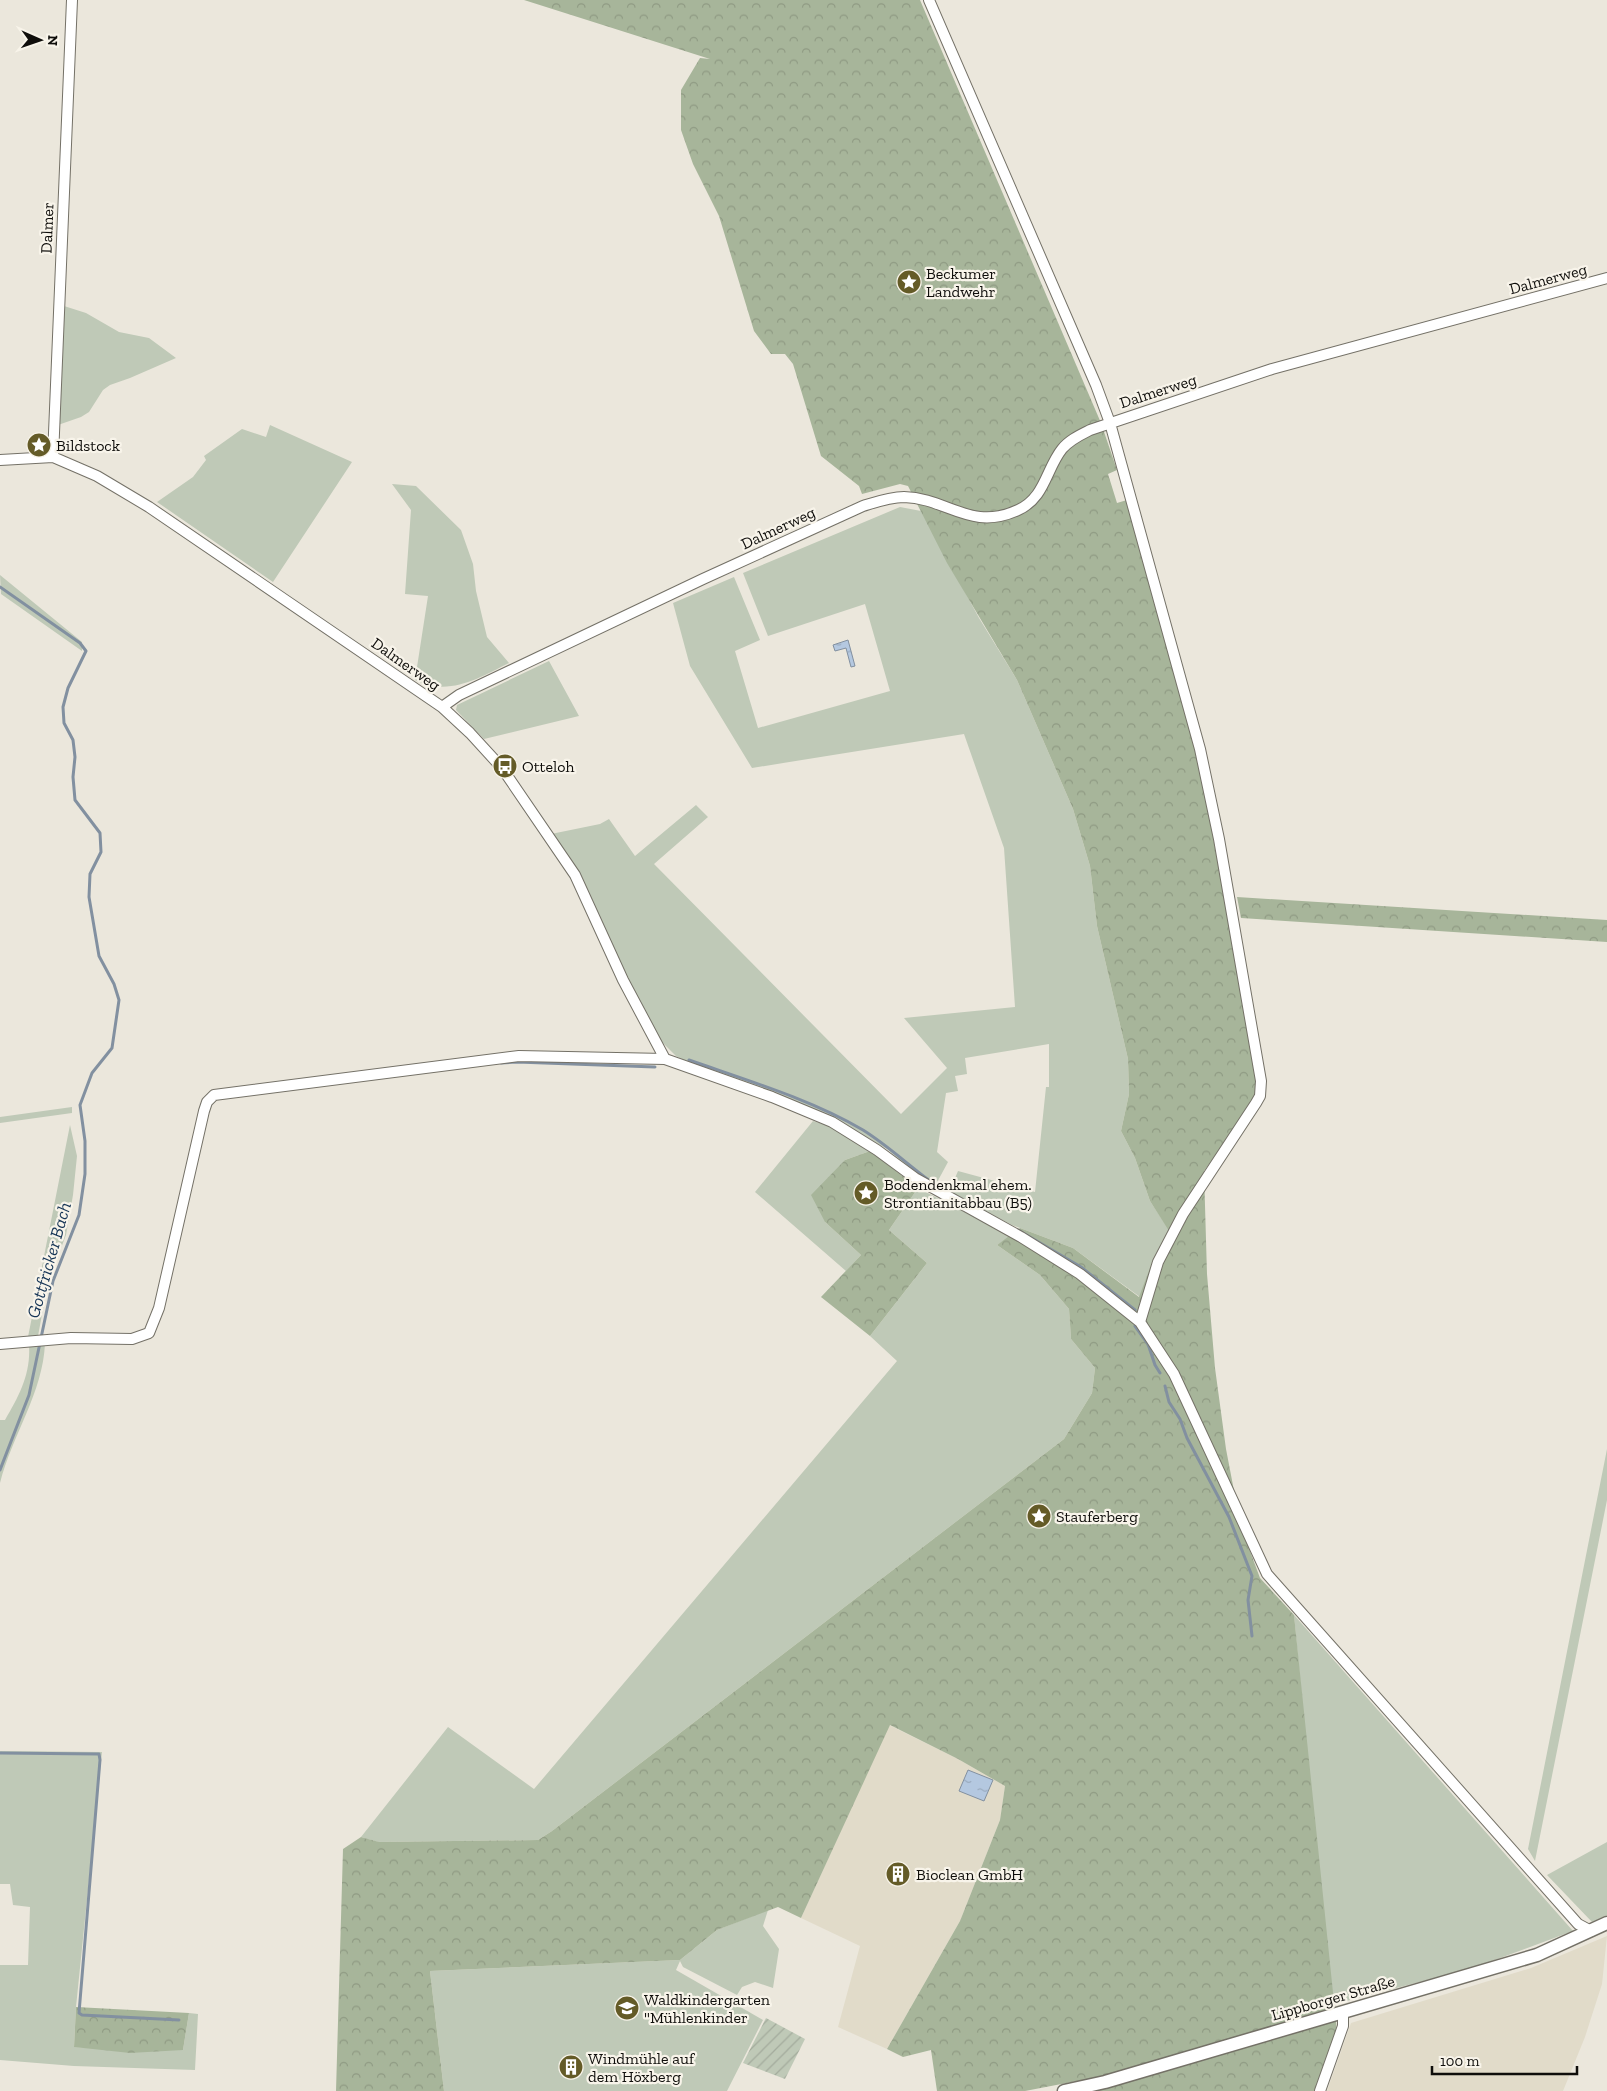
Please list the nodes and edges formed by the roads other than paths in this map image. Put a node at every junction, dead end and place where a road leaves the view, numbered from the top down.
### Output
1 (72, 0) edge
2 (929, 0) edge
3 (1607, 278) edge
4 (1110, 422) junction
5 (53, 457) junction
6 (0, 460) edge
7 (442, 707) junction
8 (665, 1059) junction
9 (1140, 1322) junction
10 (0, 1344) edge
11 (1607, 1923) edge
12 (1591, 1931) junction
13 (1343, 2012) junction
14 (1064, 2091) edge
15 (1320, 2091) edge

1 - 5 street, Dalmer
2 - 4 street
3 - 4 street, Dalmerweg
4 - 7 street, Dalmerweg
4 - 9 street
5 - 6 street, Dalmerweg
5 - 7 street, Dalmerweg
7 - 8 street
8 - 9 street
8 - 10 street
9 - 12 street
11 - 12 street, Lippborger Straße
12 - 13 street, Lippborger Straße
13 - 14 street, Lippborger Straße
13 - 15 street

